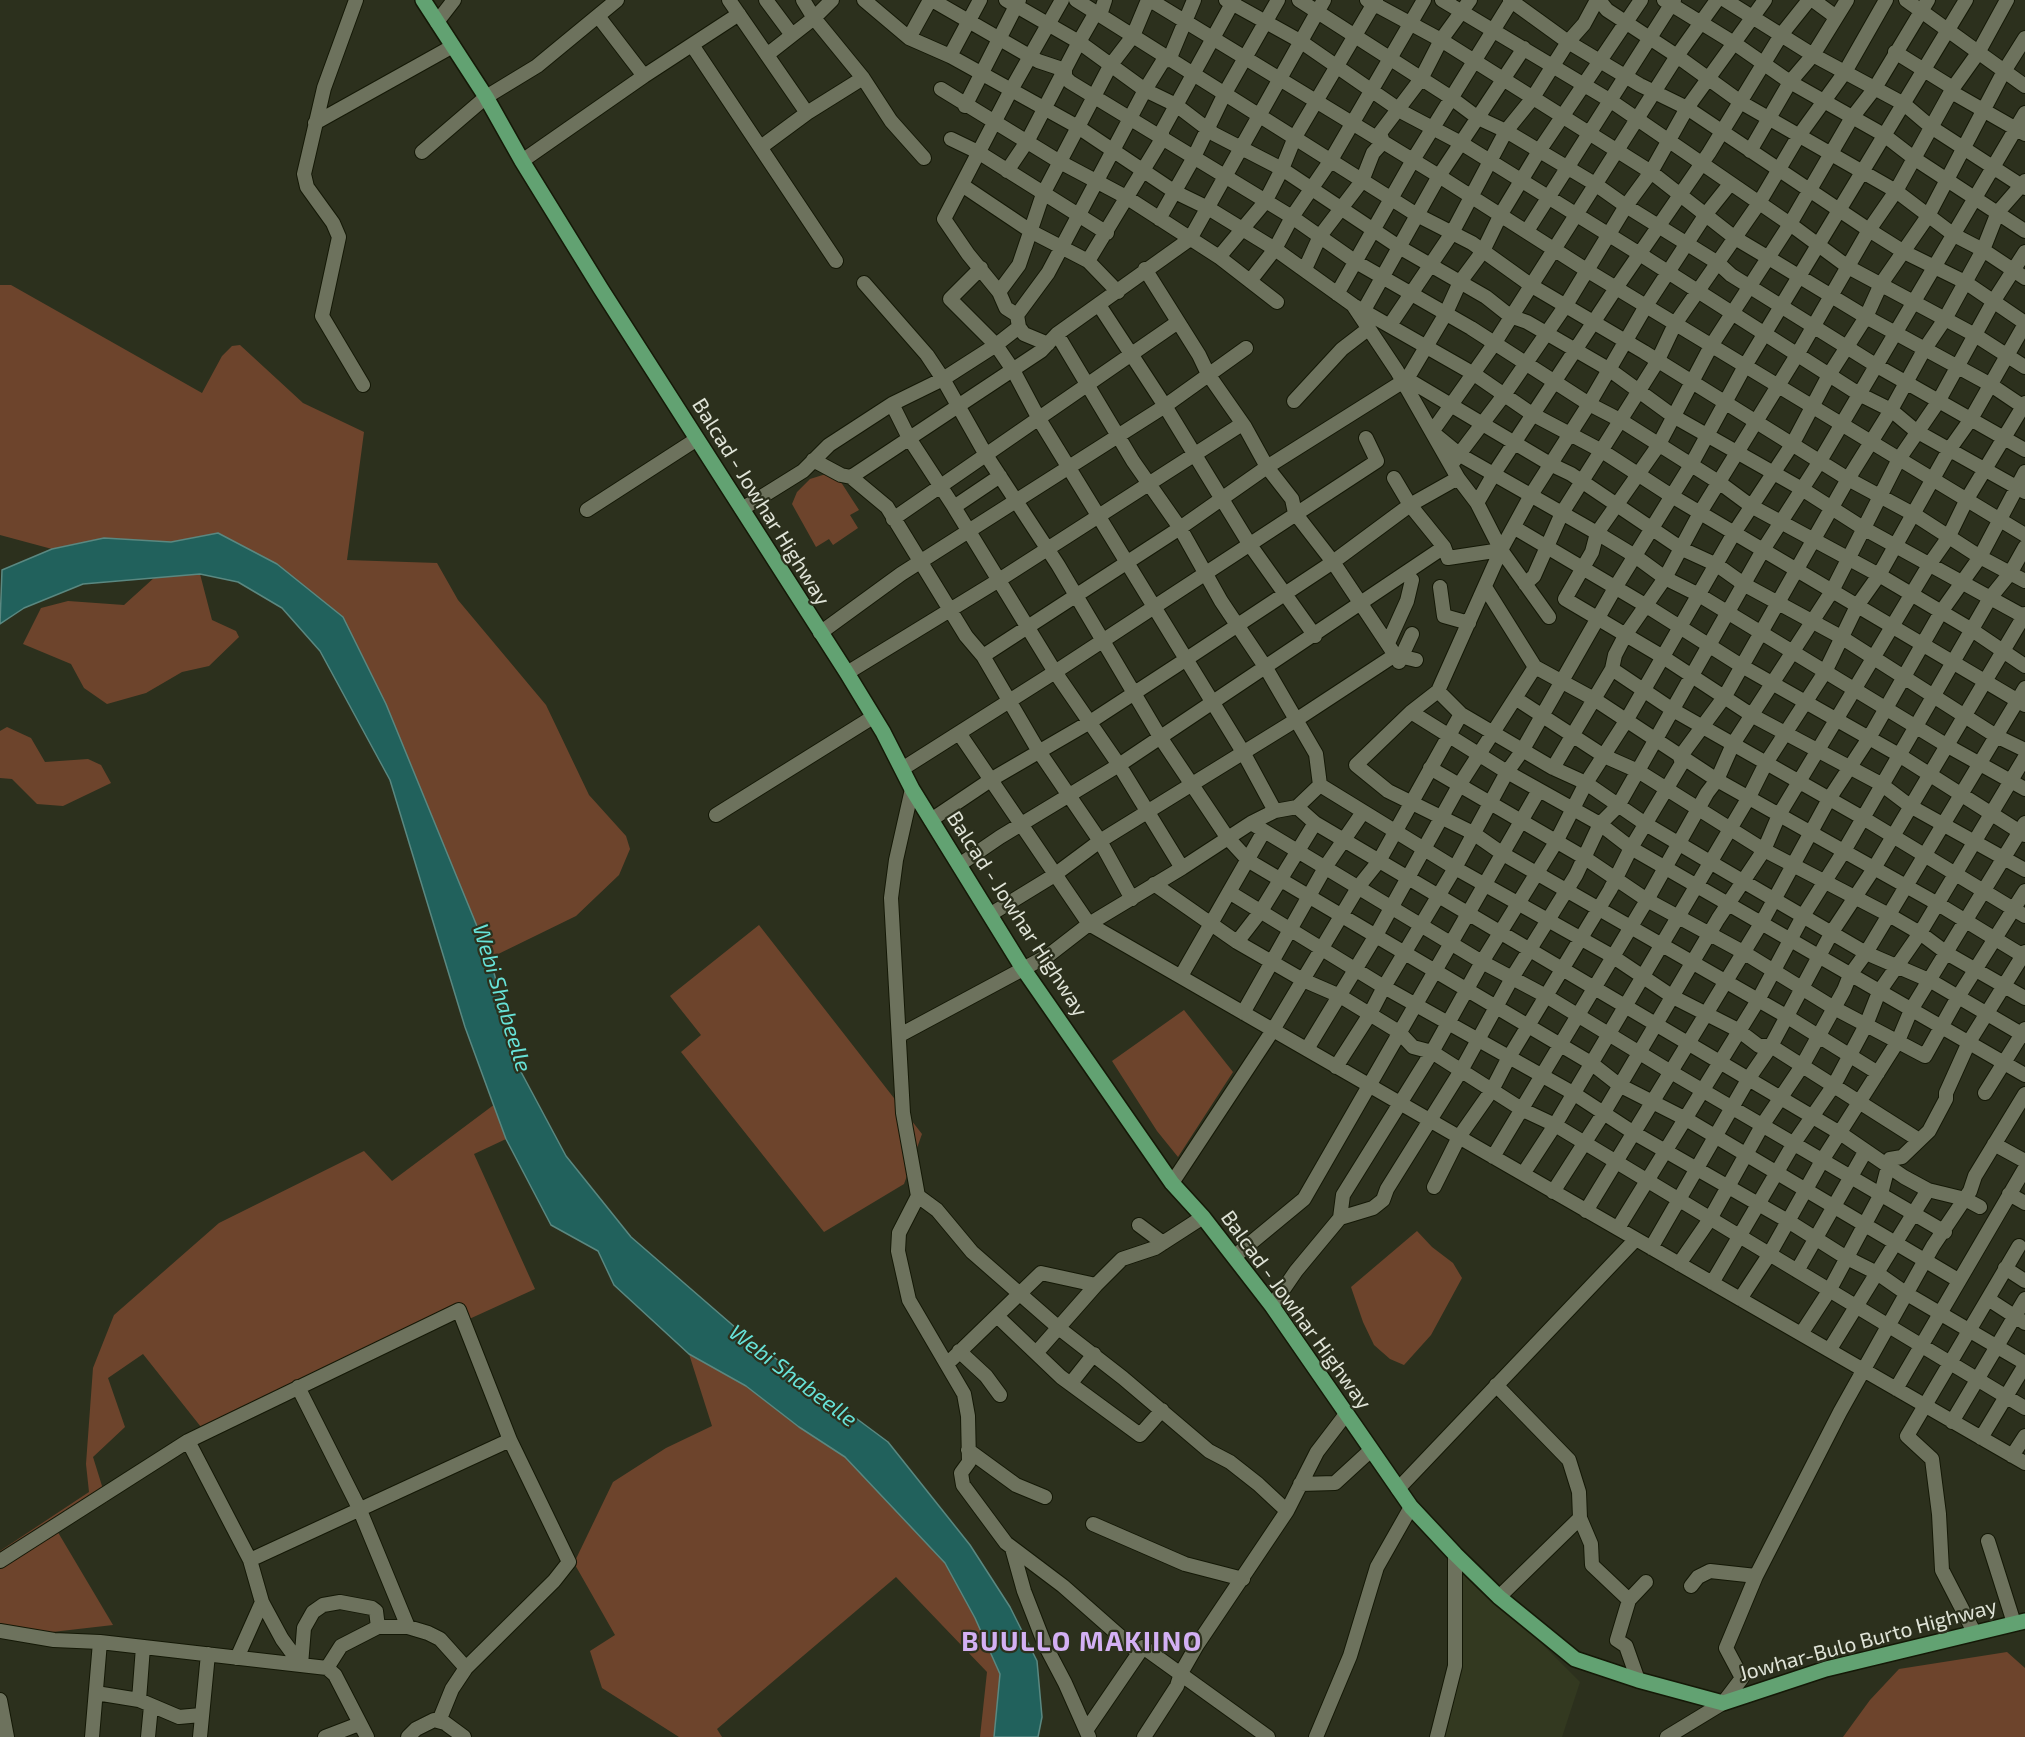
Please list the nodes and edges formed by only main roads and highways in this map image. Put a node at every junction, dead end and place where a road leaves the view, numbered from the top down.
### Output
1 (423, 0) edge
2 (2019, 1622) edge
3 (1723, 1702) joint

1 - 3 main road, Balcad - Jowhar Highway
2 - 3 main road, Jowhar-Bulo Burto Highway

